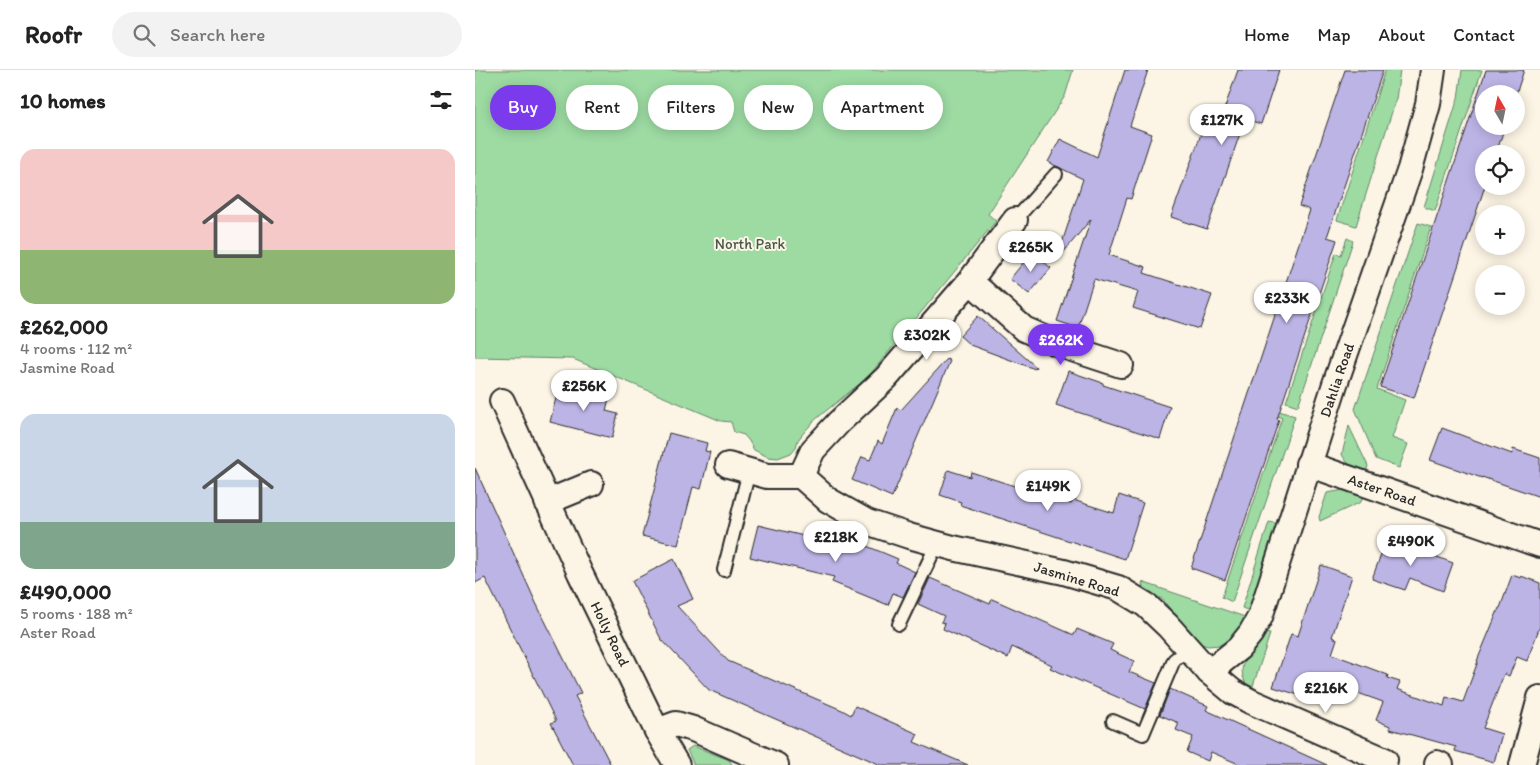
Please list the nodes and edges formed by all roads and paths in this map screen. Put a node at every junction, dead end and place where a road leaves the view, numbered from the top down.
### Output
1 (1433, 70) edge
2 (1056, 174) dead end
3 (1015, 220) joint
4 (970, 281) junction
5 (1121, 366) dead end
6 (502, 402) dead end
7 (1308, 464) junction
8 (739, 468) joint
9 (801, 476) junction
10 (591, 484) dead end
11 (547, 502) junction
12 (937, 544) junction
13 (1540, 546) edge
14 (724, 570) dead end
15 (899, 624) dead end
16 (1188, 650) junction
17 (1209, 672) junction
18 (1540, 698) edge
19 (1113, 721) dead end
20 (657, 731) junction
21 (1350, 756) edge
22 (1385, 760) dead end
23 (766, 763) edge
24 (677, 765) edge
25 (1522, 765) edge

1 - 7 street, Dahlia Road
2 - 3 lane
3 - 4 street
4 - 5 street
4 - 9 street
6 - 11 street, Holly Road
7 - 13 street, Aster Road
7 - 17 street, Dahlia Road
8 - 9 street
8 - 14 lane
9 - 12 street, Jasmine Road
10 - 11 street
11 - 20 street, Holly Road
12 - 15 lane
12 - 16 street, Jasmine Road
16 - 17 street, Jasmine Road
16 - 19 lane
17 - 21 street, Jasmine Road
18 - 25 street
20 - 23 street
20 - 24 street, Holly Road
21 - 22 street, Jasmine Road

